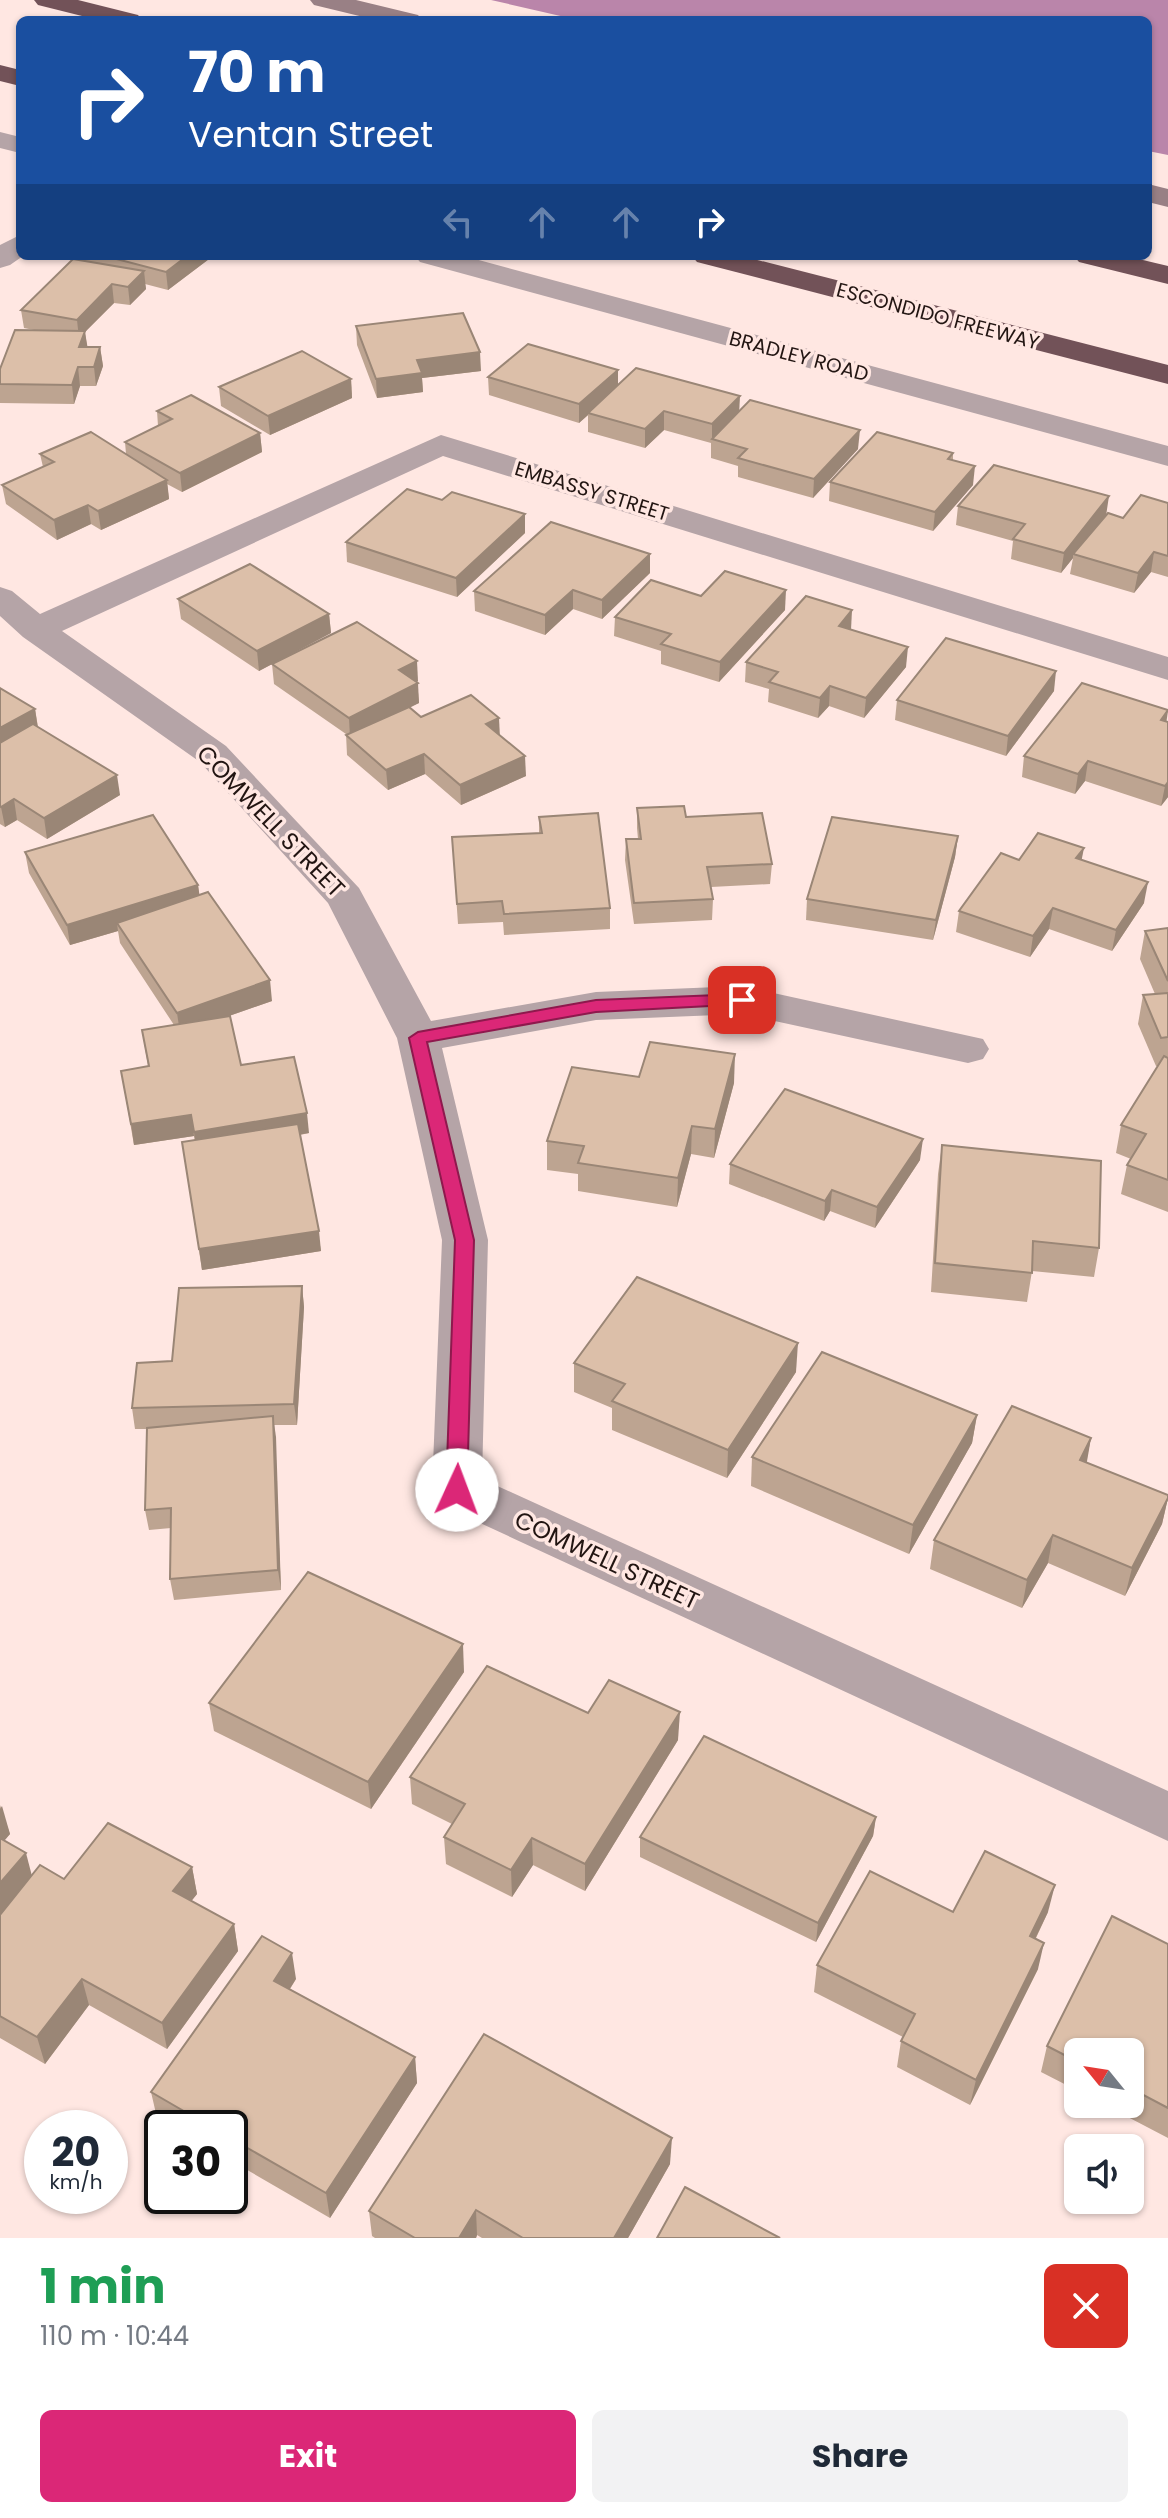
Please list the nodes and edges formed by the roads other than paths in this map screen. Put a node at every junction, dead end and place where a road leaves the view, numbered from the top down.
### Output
1 (47, 0) edge
2 (323, 0) edge
3 (113, 16) edge
4 (392, 16) edge
5 (445, 260) edge
6 (722, 260) edge
7 (1106, 260) edge
8 (1168, 275) edge
9 (1168, 375) edge
10 (1168, 456) edge
11 (0, 598) edge
12 (36, 629) junction
13 (1168, 669) edge
14 (418, 1038) junction
15 (968, 1049) dead end
16 (1168, 1817) edge

1 - 3 highway
2 - 4 main road
5 - 10 street, BRADLEY ROAD
6 - 9 highway, ESCONDIDO FREEWAY
7 - 8 highway
11 - 12 street, COMWELL STREET
12 - 13 street, EMBASSY STREET
12 - 14 street, COMWELL STREET
14 - 15 street
14 - 16 street, COMWELL STREET

